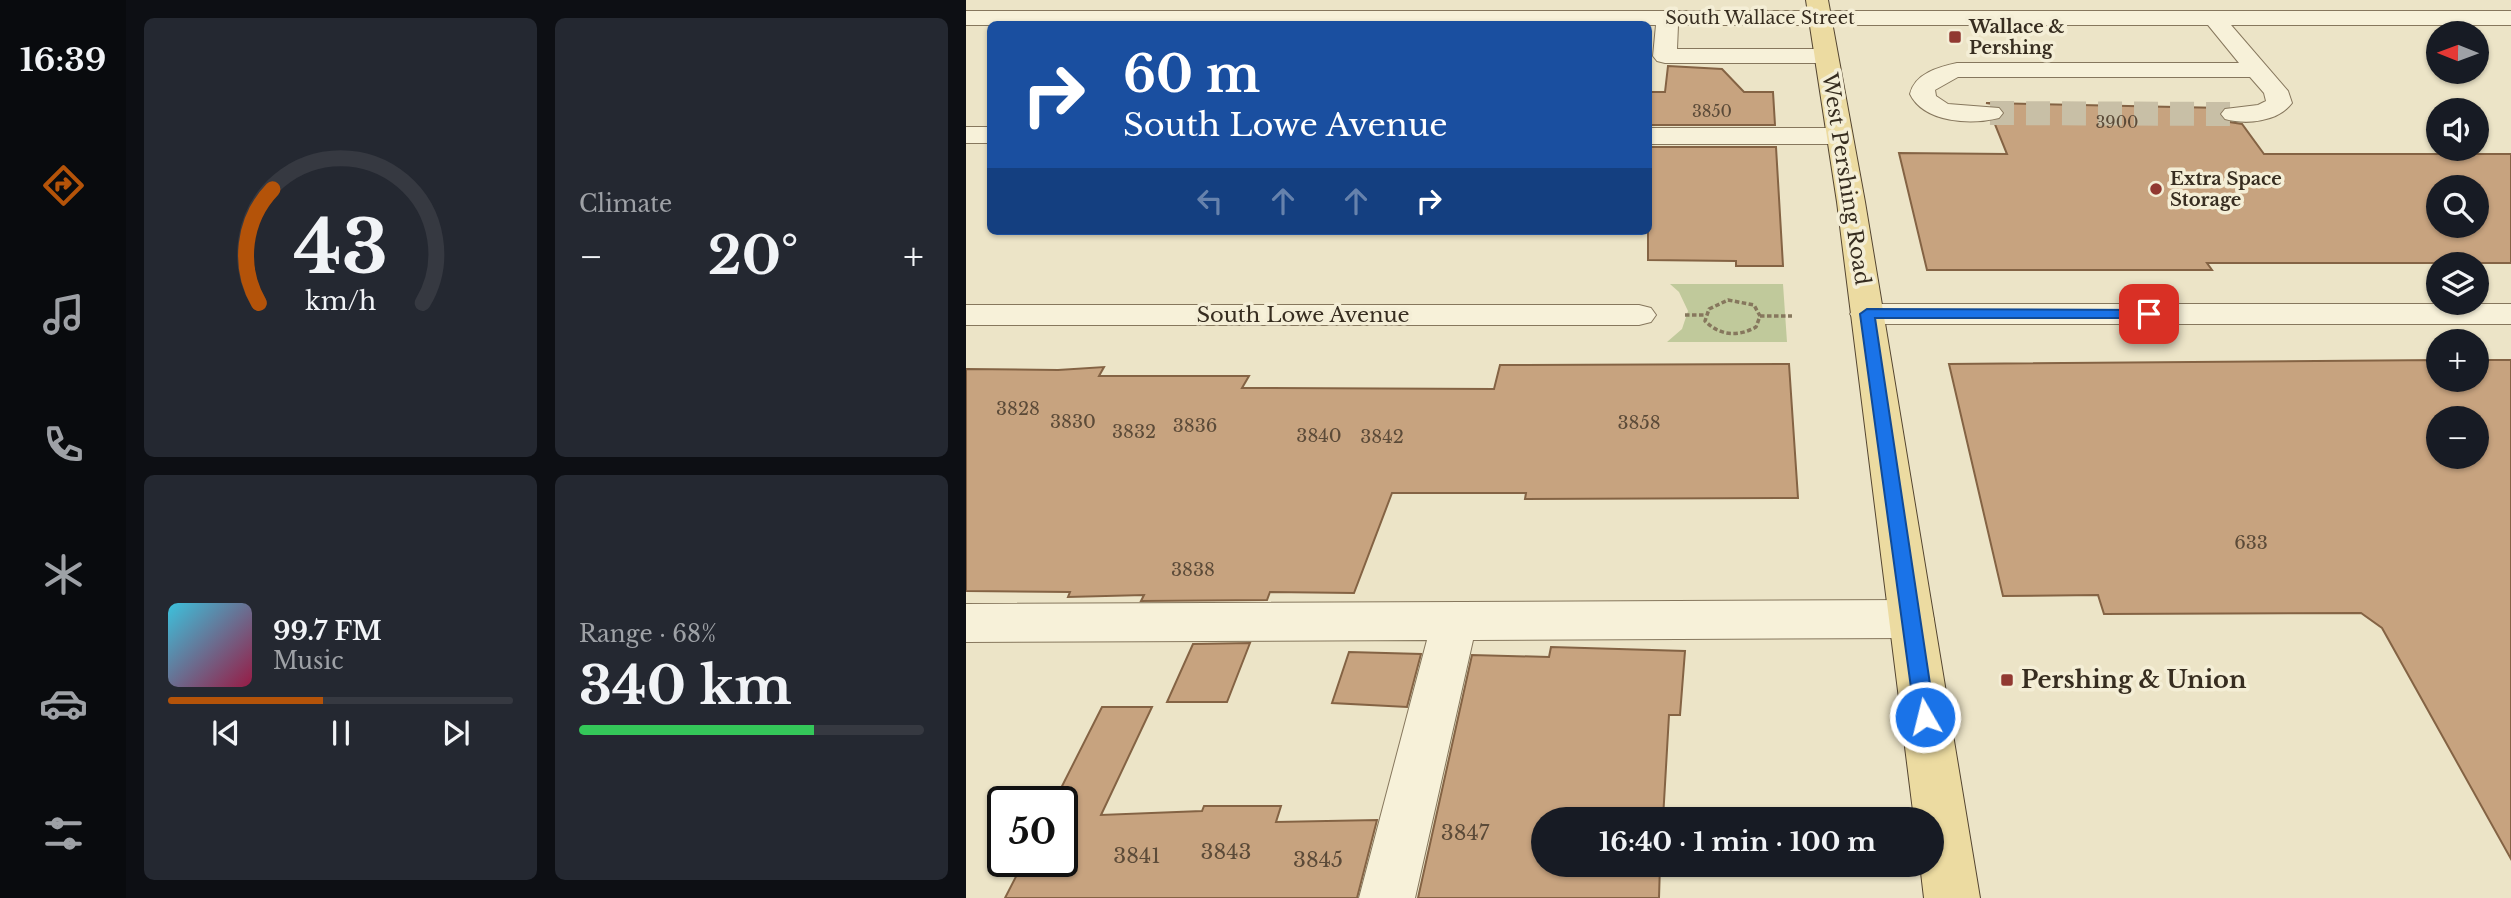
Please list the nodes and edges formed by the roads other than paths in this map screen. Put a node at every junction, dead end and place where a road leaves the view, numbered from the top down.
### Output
1 (1578, 9) edge
2 (1626, 9) edge
3 (1818, 9) edge
4 (966, 18) edge
5 (1668, 18) junction
6 (2214, 18) junction
7 (2511, 18) edge
8 (1826, 56) junction
9 (2257, 70) junction
10 (1990, 113) tunnel mouth
11 (2234, 114) tunnel mouth
12 (966, 135) edge
13 (987, 135) edge
14 (1652, 136) edge
15 (1839, 136) junction
16 (1867, 314) junction
17 (2511, 314) edge
18 (966, 315) edge
19 (1639, 315) dead end
20 (1911, 619) junction
21 (1455, 621) junction
22 (966, 623) edge
23 (1387, 898) edge
24 (1952, 898) edge

1 - 2 street, South Wallace Street
1 - 4 street, South Wallace Street
2 - 5 street, South Wallace Street
3 - 5 street, South Wallace Street
3 - 6 street, South Wallace Street
3 - 8 main road, West Pershing Road
5 - 8 street
6 - 7 street, South Wallace Street
6 - 9 street
8 - 15 main road, West Pershing Road
9 - 10 street
9 - 11 street
12 - 13 street
14 - 15 street
15 - 16 main road, West Pershing Road
16 - 17 street
16 - 20 main road, West Pershing Road
18 - 19 street, South Lowe Avenue
20 - 21 street
20 - 24 main road, West Pershing Road
21 - 22 street
21 - 23 street

